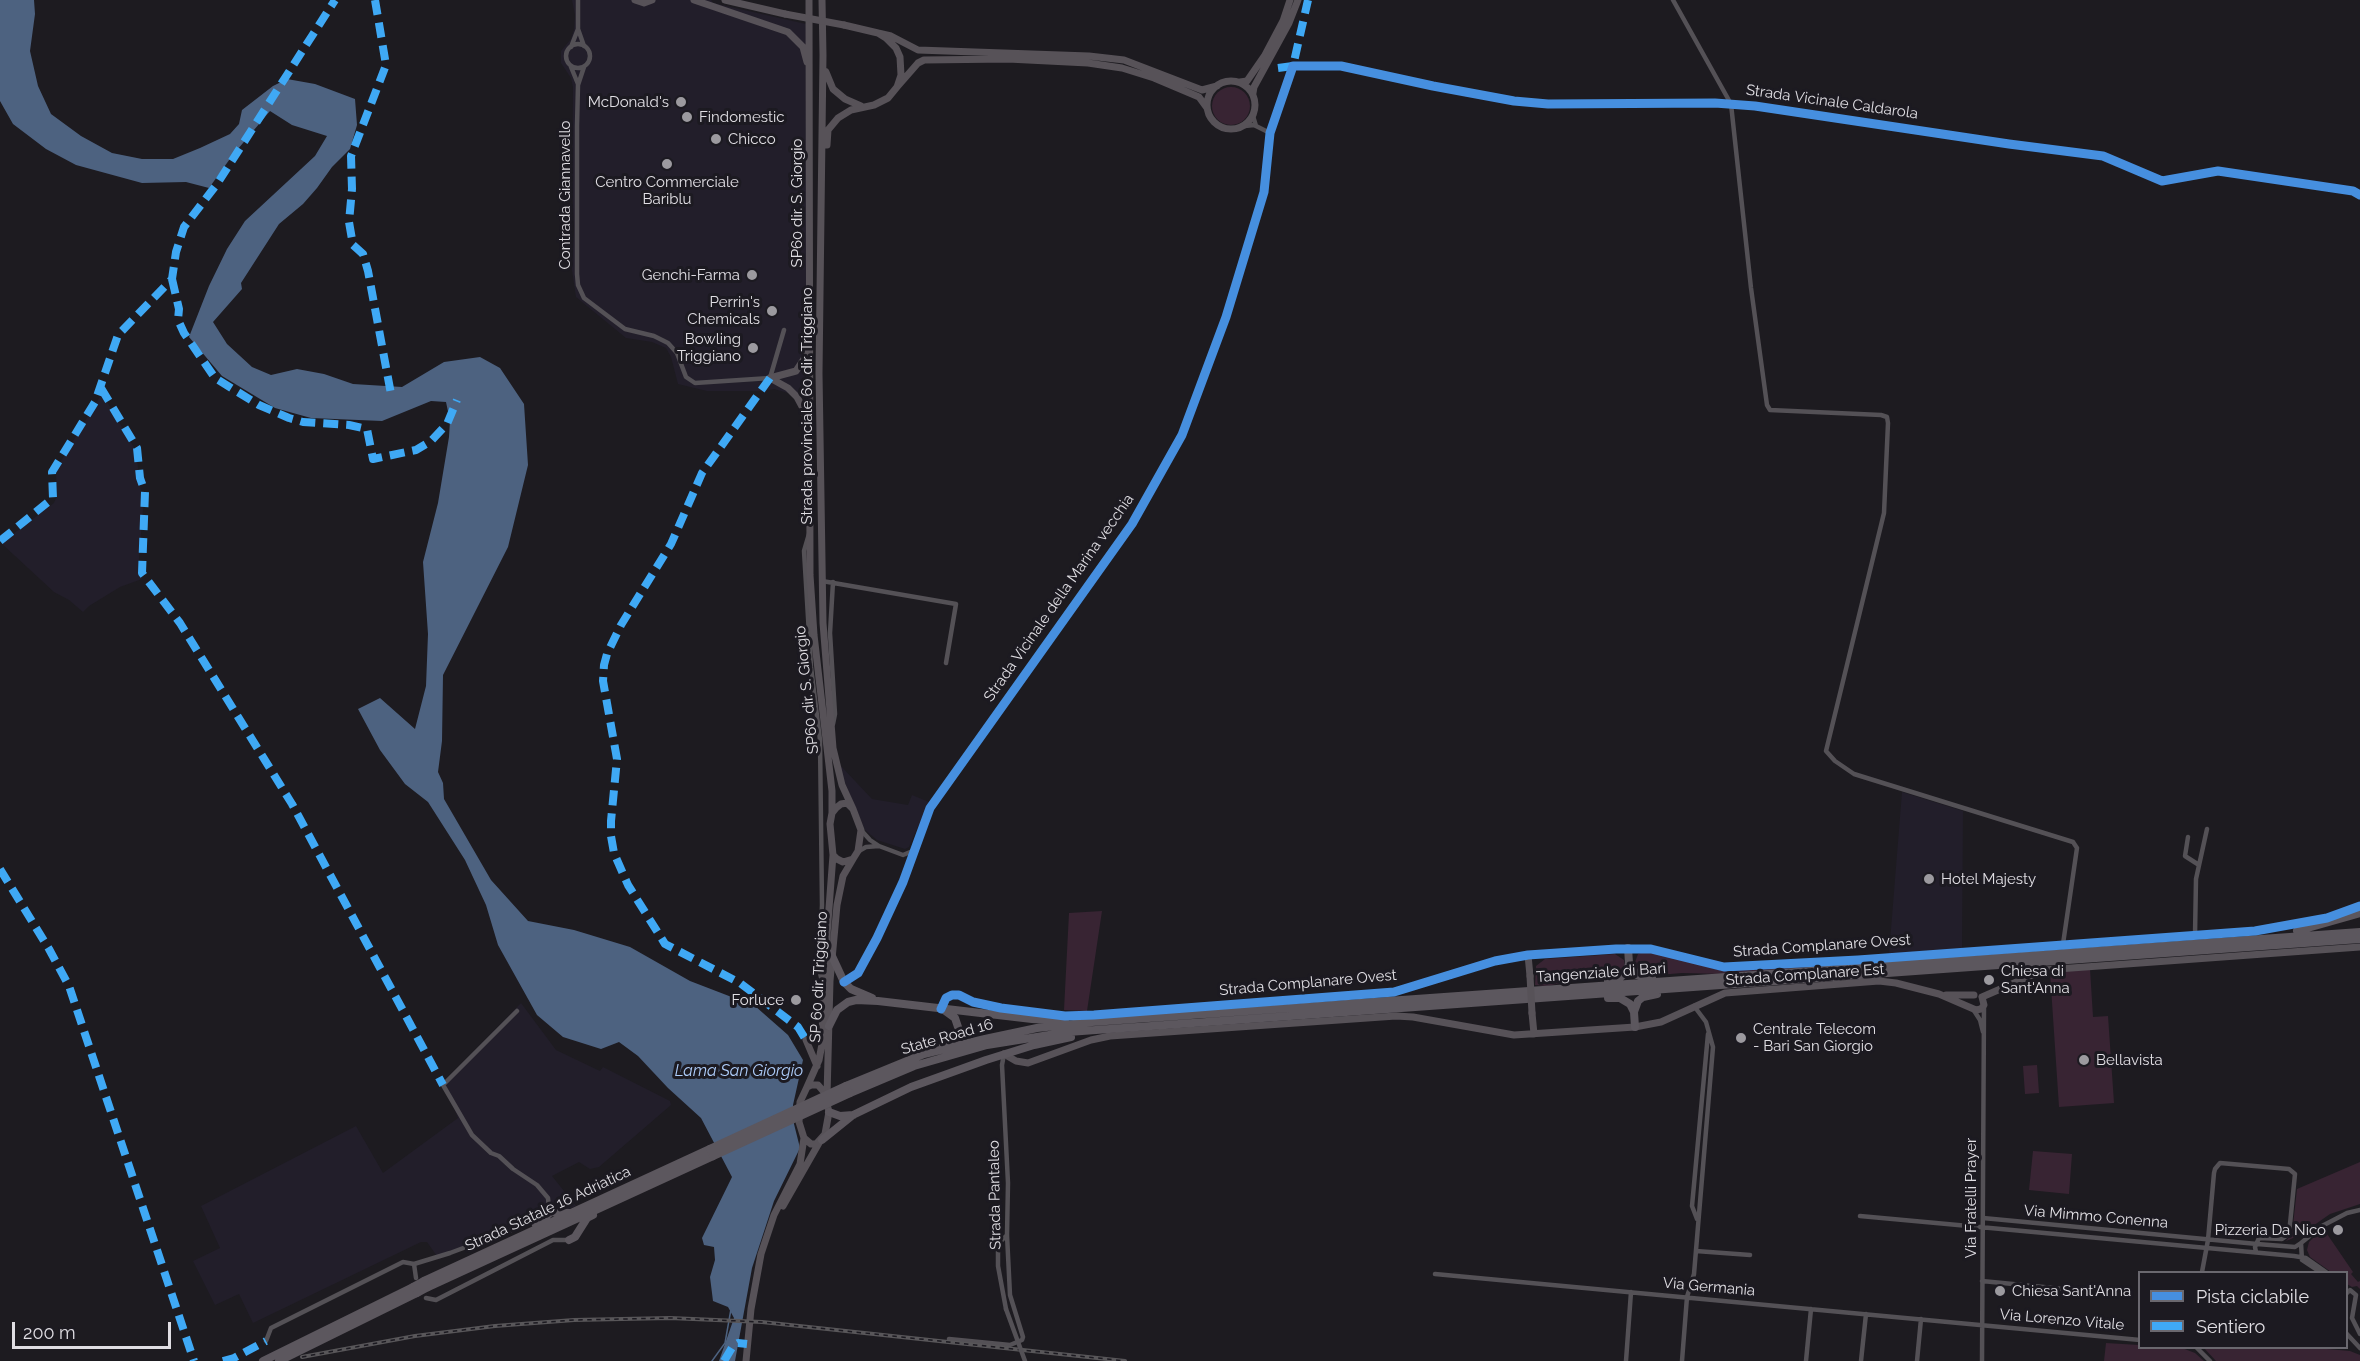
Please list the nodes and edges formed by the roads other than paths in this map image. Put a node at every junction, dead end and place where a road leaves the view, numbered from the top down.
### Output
1 (578, 0) edge
2 (635, 0) edge
3 (652, 0) edge
4 (694, 0) edge
5 (725, 0) edge
6 (750, 0) edge
7 (809, 0) edge
8 (822, 0) edge
9 (1290, 0) edge
10 (1298, 0) edge
11 (1673, 0) edge
12 (766, 9) junction
13 (578, 29) junction
14 (878, 33) junction
15 (584, 45) junction
16 (571, 47) junction
17 (823, 55) junction
18 (569, 65) junction
19 (1293, 66) joint
20 (584, 67) junction
21 (810, 78) junction
22 (1240, 82) junction
23 (578, 85) junction
24 (1217, 86) junction
25 (897, 87) junction
26 (1253, 93) junction
27 (1731, 104) junction
28 (861, 106) junction
29 (1207, 108) junction
30 (1253, 116) junction
31 (1245, 126) junction
32 (1256, 126) junction
33 (1270, 133) junction
34 (2360, 195) edge
35 (822, 204) junction
36 (811, 298) junction
37 (784, 330) dead end
38 (770, 378) junction
39 (811, 464) junction
40 (810, 528) junction
41 (822, 581) junction
42 (833, 582) junction
43 (946, 663) dead end
44 (832, 729) junction
45 (853, 808) junction
46 (832, 813) junction
47 (2207, 829) dead end
48 (861, 830) junction
49 (821, 831) junction
50 (830, 831) junction
51 (2188, 837) dead end
52 (879, 846) junction
53 (915, 850) junction
54 (858, 852) junction
55 (833, 855) junction
56 (903, 855) junction
57 (853, 859) junction
58 (2199, 865) junction
59 (909, 866) junction
60 (2360, 906) edge
61 (2360, 913) edge
62 (2360, 932) edge
63 (2195, 935) junction
64 (2269, 938) junction
65 (2360, 939) edge
66 (2064, 944) junction
67 (2360, 947) edge
68 (1628, 948) junction
69 (831, 954) junction
70 (1528, 956) junction
71 (1629, 963) junction
72 (844, 982) junction
73 (1707, 982) junction
74 (823, 988) junction
75 (1546, 994) junction
76 (1939, 994) junction
77 (1526, 995) joint
78 (1974, 995) junction
79 (1982, 997) junction
80 (878, 1001) junction
81 (1984, 1005) junction
82 (1694, 1006) junction
83 (1972, 1008) junction
84 (941, 1009) junction
85 (518, 1011) dead end
86 (1634, 1012) junction
87 (1093, 1026) junction
88 (1635, 1027) junction
89 (825, 1029) junction
90 (1534, 1034) junction
91 (1983, 1034) junction
92 (924, 1054) junction
93 (1004, 1054) junction
94 (948, 1060) junction
95 (817, 1066) junction
96 (968, 1067) junction
97 (944, 1075) junction
98 (807, 1087) junction
99 (848, 1089) junction
100 (827, 1099) junction
101 (829, 1112) junction
102 (853, 1114) junction
103 (804, 1138) junction
104 (820, 1142) junction
105 (712, 1152) junction
106 (631, 1193) junction
107 (2360, 1210) edge
108 (550, 1211) junction
109 (572, 1212) junction
110 (1860, 1216) dead end
111 (1983, 1218) junction
112 (1983, 1227) junction
113 (2090, 1229) junction
114 (2099, 1230) junction
115 (1007, 1235) junction
116 (2089, 1236) junction
117 (2099, 1237) junction
118 (524, 1238) junction
119 (569, 1240) junction
120 (766, 1240) junction
121 (2208, 1240) junction
122 (2242, 1243) junction
123 (2301, 1243) junction
124 (2257, 1244) junction
125 (2205, 1247) junction
126 (1696, 1251) junction
127 (2243, 1251) junction
128 (2256, 1252) junction
129 (1750, 1255) dead end
130 (2301, 1257) junction
131 (414, 1264) junction
132 (2202, 1271) edge
133 (2319, 1271) edge
134 (2325, 1271) edge
135 (1434, 1274) dead end
136 (1982, 1281) junction
137 (420, 1285) junction
138 (2064, 1289) dead end
139 (2348, 1290) edge
140 (1631, 1292) junction
141 (1687, 1297) junction
142 (426, 1298) dead end
143 (1811, 1309) junction
144 (1866, 1314) junction
145 (1921, 1319) junction
146 (1982, 1324) junction
147 (2360, 1334) edge
148 (2348, 1336) edge
149 (950, 1339) dead end
150 (2138, 1340) edge
151 (266, 1341) dead end
152 (2360, 1348) edge
153 (2199, 1349) edge
154 (263, 1361) edge
155 (279, 1361) edge
156 (746, 1361) edge
157 (1025, 1361) edge
158 (1626, 1361) edge
159 (1682, 1361) edge
160 (1806, 1361) edge
161 (1861, 1361) edge
162 (1917, 1361) edge
163 (1982, 1361) edge
164 (2210, 1361) edge

1 - 13 street
2 - 3 main road
4 - 21 main road
5 - 12 main road
6 - 12 main road
7 - 21 main road, SP60 dir. S. Giorgio
8 - 17 main road, Strada provinciale 60 dir. Triggiano
9 - 22 main road
10 - 26 main road
11 - 27 street
12 - 14 main road, bridge
13 - 15 street
13 - 16 street
14 - 24 main road
14 - 25 main road
15 - 16 street
15 - 20 street
16 - 18 street
17 - 28 main road
17 - 35 main road, Strada provinciale 60 dir. Triggiano
18 - 20 street
18 - 23 street
19 - 27 street, Strada Vicinale Caldarola
19 - 33 street, Strada Vicinale della Marina vecchia
20 - 23 street
21 - 36 main road, SP60 dir. S. Giorgio
22 - 24 main road
22 - 26 main road
23 - 38 street, Contrada Giannavello
24 - 29 main road
25 - 28 main road
25 - 29 main road
26 - 30 main road
27 - 34 street, Strada Vicinale Caldarola
27 - 66 street
28 - 35 main road
29 - 31 main road
30 - 31 main road
30 - 32 street
31 - 32 street
32 - 33 street
33 - 53 street, Strada Vicinale della Marina vecchia
35 - 41 main road, Strada provinciale 60 dir. Triggiano
36 - 38 main road
36 - 39 main road, SP60 dir. S. Giorgio
37 - 38 street
38 - 39 main road
39 - 40 main road, SP60 dir. S. Giorgio
40 - 46 main road, SP60 dir. S. Giorgio
40 - 49 street
41 - 42 street
41 - 44 main road, Strada provinciale 60 dir. Triggiano
42 - 43 street
42 - 44 street
44 - 45 main road, Strada provinciale 60 dir. Triggiano
45 - 46 main road
45 - 48 main road, Strada provinciale 60 dir. Triggiano
46 - 50 main road, SP60 dir. S. Giorgio
47 - 58 street
48 - 52 street
48 - 54 main road
49 - 50 street
49 - 74 street
50 - 55 main road, SP60 dir. S. Giorgio
51 - 58 street
52 - 54 street
52 - 56 street
53 - 56 street
53 - 59 street, Strada Vicinale della Marina vecchia
54 - 57 main road, SP 60 dir. Triggiano
55 - 57 main road
55 - 74 main road
56 - 59 street
57 - 69 main road, SP 60 dir. Triggiano
58 - 63 street
59 - 72 street, Strada Vicinale della Marina vecchia
60 - 63 main road, Strada Complanare Ovest
61 - 64 highway
62 - 64 highway, Tangenziale di Bari
63 - 66 main road, Strada Complanare Ovest
64 - 73 highway, Tangenziale di Bari
65 - 73 highway, Tangenziale di Bari
66 - 68 main road, Strada Complanare Ovest
67 - 79 main road
68 - 70 main road, Strada Complanare Ovest
68 - 71 highway
69 - 72 highway
69 - 89 main road, SP 60 dir. Triggiano
70 - 84 main road, Strada Complanare Ovest
70 - 90 main road, bridge
71 - 73 highway
71 - 75 highway
72 - 80 highway
73 - 75 highway, Tangenziale di Bari
73 - 86 highway
74 - 89 main road
75 - 77 highway, Tangenziale di Bari
75 - 86 highway
76 - 78 main road, Strada Complanare Est
76 - 82 main road, Strada Complanare Est
76 - 83 main road, Strada Complanare Est
77 - 87 highway, State Road 16
78 - 79 main road
78 - 83 main road
79 - 81 main road
80 - 84 highway
80 - 89 highway
81 - 83 main road
81 - 91 street, Via Fratelli Prayer
82 - 88 main road, Strada Complanare Est
82 - 126 street
83 - 91 street
84 - 87 highway
84 - 92 highway
85 - 108 street
86 - 88 highway
87 - 92 highway, State Road 16
87 - 93 highway
87 - 94 highway, State Road 16
88 - 90 main road, Strada Complanare Est
89 - 95 main road
89 - 95 main road
89 - 100 main road, SP 60 dir. Triggiano
90 - 93 main road, Strada Complanare Est
91 - 111 street, Via Fratelli Prayer
92 - 99 highway, State Road 16
93 - 96 highway
93 - 115 street, Strada Pantaleo
94 - 96 highway
94 - 97 highway
94 - 99 highway, State Road 16
95 - 98 main road
96 - 97 highway
97 - 102 highway
98 - 100 main road
98 - 103 main road
99 - 105 highway, Strada Statale 16 Adriatica, bridge
100 - 101 main road, SP 60 dir. Triggiano
101 - 102 highway
101 - 104 main road
102 - 104 highway
103 - 104 main road
103 - 120 main road
104 - 120 main road
105 - 106 highway, Strada Statale 16 Adriatica
105 - 109 highway, Strada Statale 16 Adriatica
106 - 118 highway, Strada Statale 16 Adriatica
106 - 119 highway
107 - 123 street
108 - 109 highway
108 - 118 highway
108 - 131 street
109 - 118 highway, Strada Statale 16 Adriatica
110 - 112 street, Via Mimmo Conenna
111 - 112 street, Via Fratelli Prayer
111 - 113 street, Via Mimmo Conenna
112 - 116 street, Via Mimmo Conenna
112 - 136 street, Via Fratelli Prayer
113 - 114 street, Via Mimmo Conenna
113 - 116 street
114 - 117 street
114 - 121 street, Via Mimmo Conenna
115 - 149 street, Strada Pantaleo
115 - 157 street, Strada Pantaleo, bridge
116 - 117 street, Via Mimmo Conenna
117 - 125 street, Via Mimmo Conenna
118 - 119 highway
118 - 137 highway, Strada Statale 16 Adriatica
119 - 142 street
120 - 156 main road
121 - 122 street, Via Mimmo Conenna
121 - 124 street, Via Mimmo Conenna
121 - 125 street, Via Mimmo Conenna
122 - 124 street, Via Mimmo Conenna
122 - 127 street
123 - 124 street, Via Mimmo Conenna
123 - 130 street
124 - 128 street
125 - 127 street, Via Mimmo Conenna
125 - 132 street
126 - 129 street
126 - 141 street
127 - 128 street, Via Mimmo Conenna
128 - 130 street, Via Mimmo Conenna
130 - 133 street
130 - 134 street, Via Mimmo Conenna
131 - 137 street
131 - 151 street
135 - 140 street, Via Germania
136 - 138 street
136 - 146 street, Via Fratelli Prayer
137 - 154 highway, Strada Statale 16 Adriatica
137 - 155 highway, Strada Statale 16 Adriatica
139 - 147 street
140 - 141 street, Via Germania
140 - 158 street
141 - 143 street, Via Germania
141 - 159 street
143 - 144 street, Via Germania
143 - 160 street
144 - 145 street, Via Germania
144 - 161 street
145 - 146 street, Via Germania
145 - 162 street
146 - 150 street, Via Lorenzo Vitale
146 - 163 street, Via Fratelli Prayer
148 - 152 street
153 - 164 street

